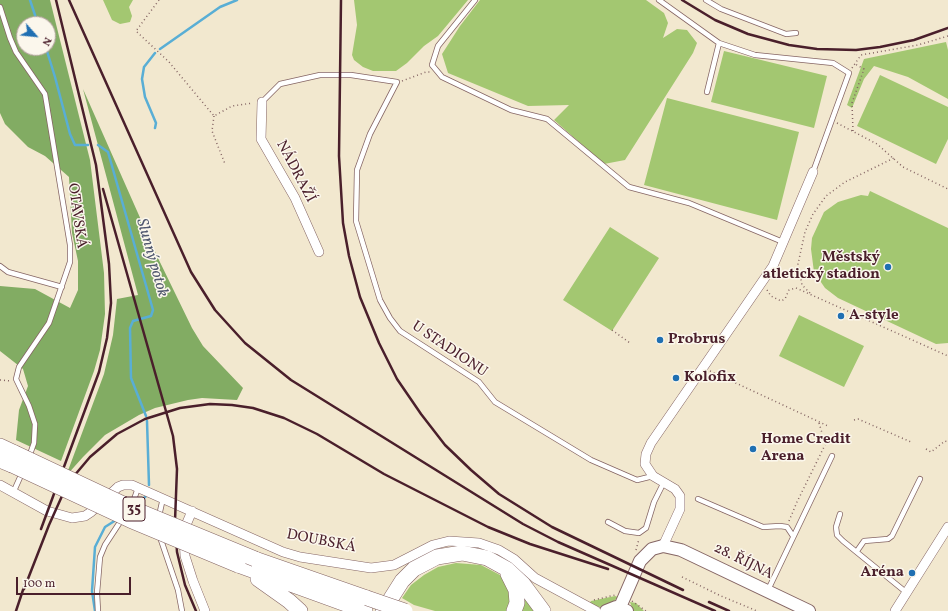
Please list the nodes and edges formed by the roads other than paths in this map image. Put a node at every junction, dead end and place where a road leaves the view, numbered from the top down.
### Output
1 (475, 0) edge
2 (659, 0) edge
3 (706, 0) edge
4 (0, 7) edge
5 (796, 33) dead end
6 (719, 43) junction
7 (707, 92) dead end
8 (262, 102) joint
9 (813, 172) joint
10 (784, 242) junction
11 (318, 252) dead end
12 (0, 266) edge
13 (62, 287) junction
14 (0, 446) edge
15 (832, 456) dead end
16 (9, 459) edge
17 (653, 476) junction
18 (920, 479) dead end
19 (664, 482) junction
20 (0, 485) edge
21 (138, 488) junction
22 (13, 493) junction
23 (163, 498) junction
24 (698, 499) dead end
25 (192, 511) junction
26 (840, 514) dead end
27 (608, 522) dead end
28 (948, 527) edge
29 (793, 536) junction
30 (663, 546) junction
31 (857, 551) junction
32 (494, 561) junction
33 (248, 567) junction
34 (395, 592) junction
35 (768, 592) junction
36 (907, 593) junction
37 (624, 605) edge
38 (364, 606) edge
39 (98, 611) edge
40 (182, 611) edge
41 (205, 611) edge
42 (300, 611) edge
43 (383, 611) edge
44 (386, 611) edge
45 (405, 611) edge
46 (514, 611) edge
47 (543, 611) edge
48 (596, 611) edge
49 (606, 611) edge
50 (809, 611) edge
51 (895, 611) edge

1 - 10 lane
2 - 6 lane
3 - 5 lane
4 - 13 lane, OTAVSKÁ
6 - 7 lane
6 - 9 lane
8 - 11 street, NÁDRAŽÍ
8 - 17 lane, U STADIONU
9 - 10 street
10 - 17 street
12 - 13 lane
13 - 22 lane, OTAVSKÁ
14 - 16 highway, 35
15 - 29 lane
16 - 33 highway, 35, bridge
17 - 19 street
18 - 31 lane
19 - 27 lane
19 - 30 street
20 - 22 street, DOUBSKÁ
21 - 22 street, DOUBSKÁ
21 - 23 street, DOUBSKÁ
21 - 39 lane, bridge
23 - 25 street, DOUBSKÁ
23 - 40 lane
24 - 29 lane
25 - 41 street
25 - 48 street, DOUBSKÁ
26 - 31 lane
28 - 36 street
29 - 35 lane
30 - 35 street, 28. ŘÍJNA
30 - 37 street
31 - 36 lane
32 - 34 highway
32 - 46 highway
32 - 47 highway
33 - 38 highway, 35
33 - 42 highway, 35
34 - 43 highway
34 - 44 highway
35 - 50 street, 28. ŘÍJNA
36 - 51 street
37 - 49 street
38 - 45 highway, 35, bridge

